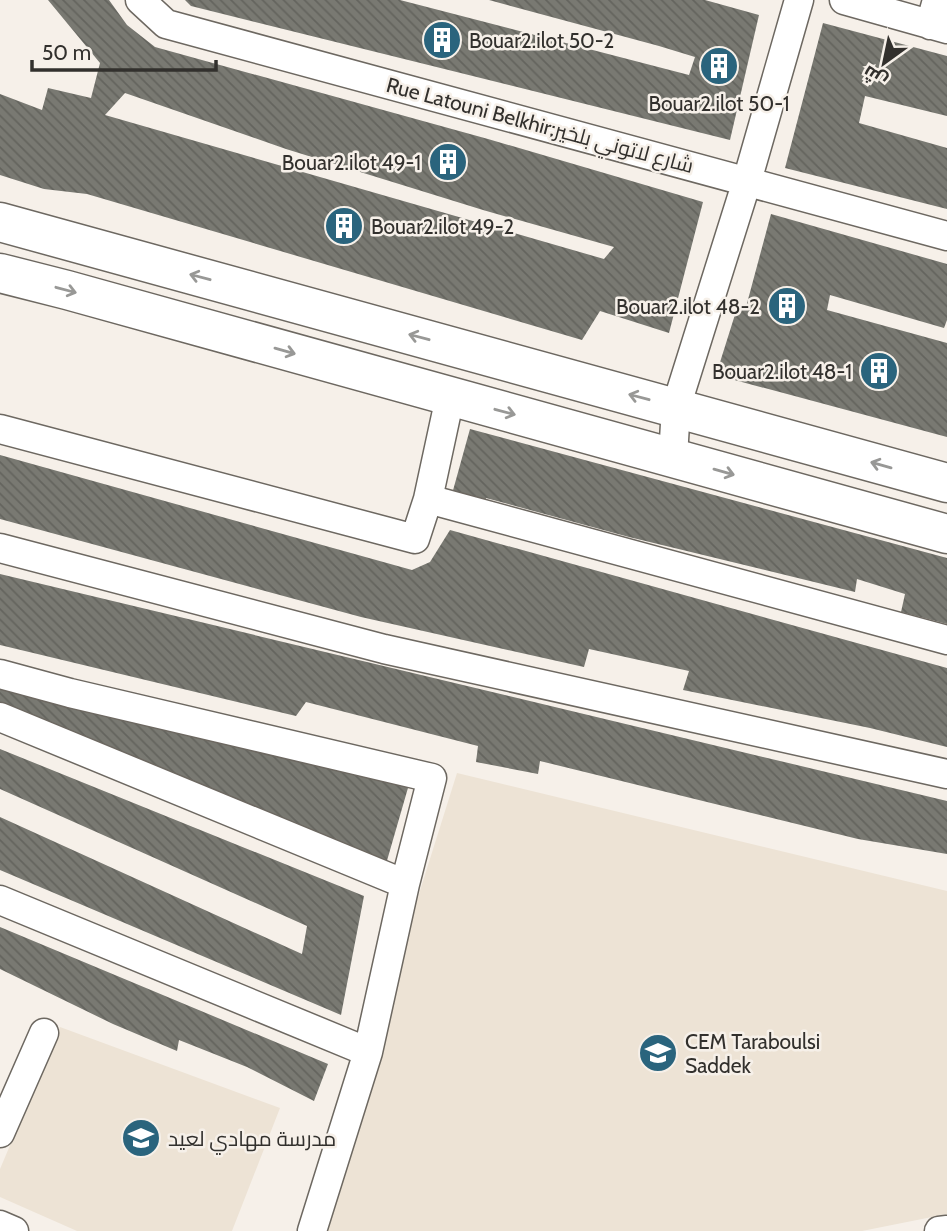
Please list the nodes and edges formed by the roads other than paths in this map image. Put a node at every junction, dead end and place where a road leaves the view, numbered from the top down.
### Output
1 (141, 0) edge
2 (799, 0) edge
3 (844, 0) edge
4 (938, 18) edge
5 (747, 181) junction
6 (0, 222) edge
7 (947, 236) edge
8 (0, 273) edge
9 (450, 397) junction
10 (676, 407) junction
11 (0, 429) edge
12 (673, 457) junction
13 (947, 483) edge
14 (428, 499) junction
15 (947, 534) edge
16 (0, 548) edge
17 (947, 640) edge
18 (0, 674) edge
19 (0, 718) edge
20 (947, 774) edge
21 (405, 884) junction
22 (0, 900) edge
23 (44, 1033) dead end
24 (368, 1052) junction
25 (0, 1133) edge
26 (0, 1225) edge
27 (947, 1230) edge
28 (13, 1231) edge
29 (312, 1231) edge
30 (939, 1231) edge

1 - 5 street, Rue Latouni Belkhir;شارع لاتوني بلخير
2 - 5 street
3 - 4 street
5 - 7 street, Rue Latouni Belkhir;شارع لاتوني بلخير
5 - 10 street
10 -> 6 main road
8 -> 9 main road
9 -> 12 main road
9 - 14 street
10 - 12 street
13 -> 10 main road
11 - 14 street
12 -> 15 main road
14 - 17 street
16 - 20 street
18 - 21 street
19 - 21 street
21 - 24 street
22 - 24 street
23 - 25 street
24 - 29 street
26 - 28 street
27 - 30 street

